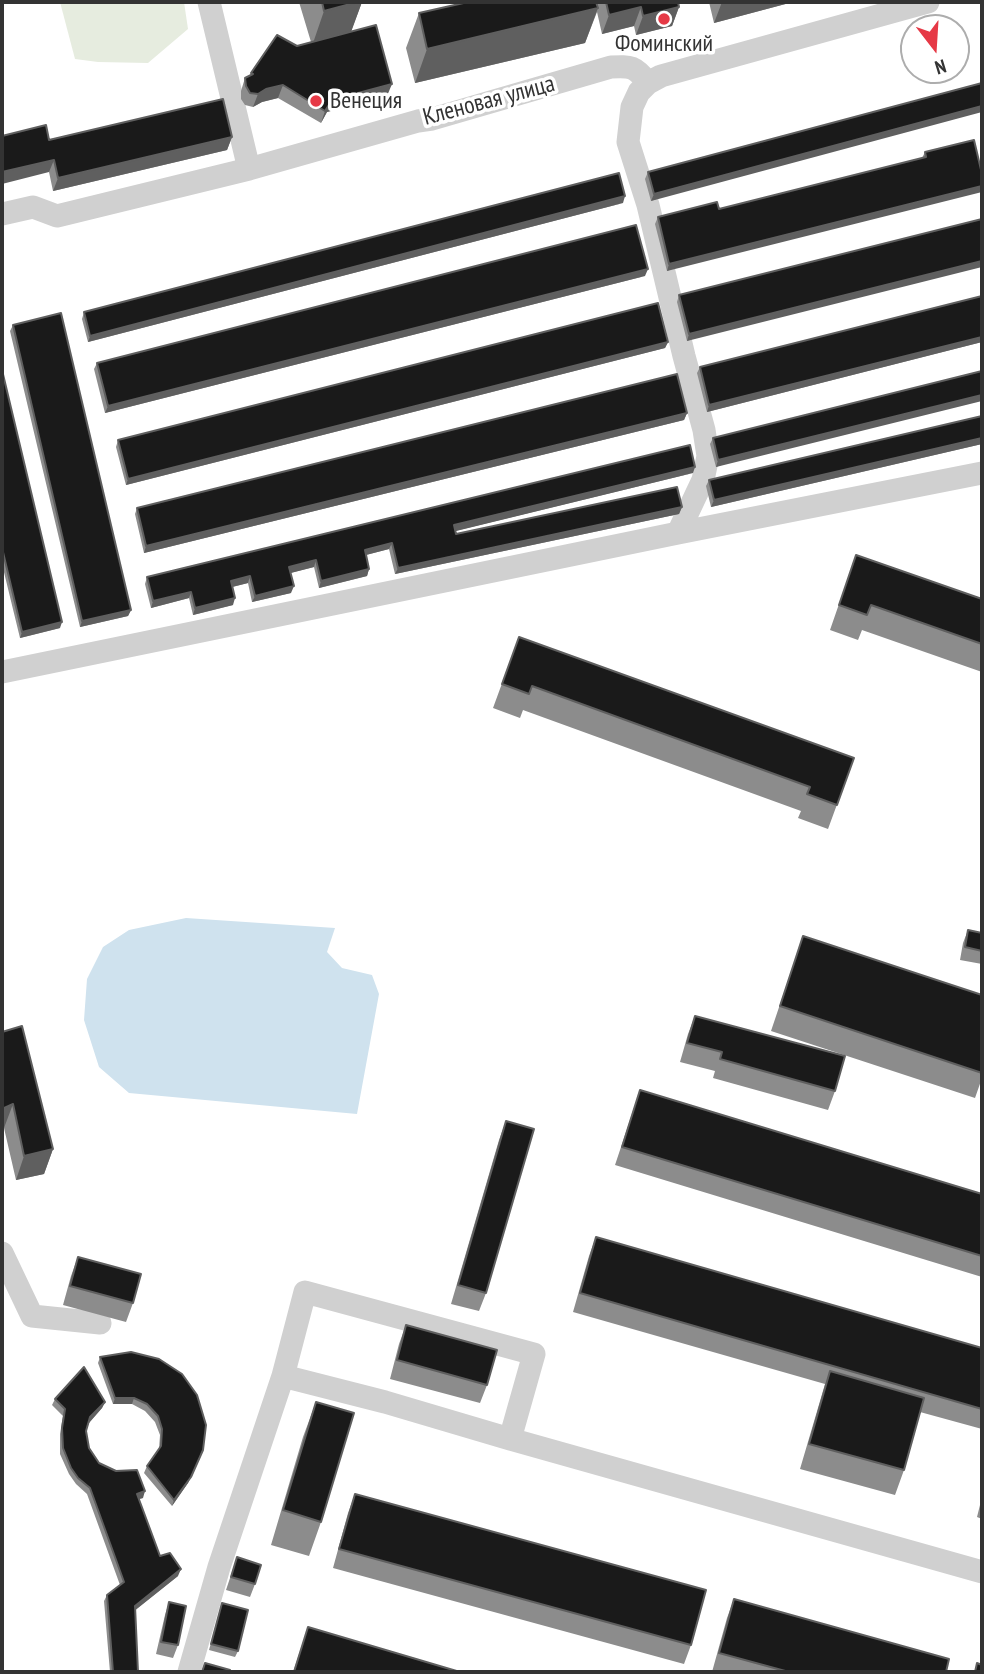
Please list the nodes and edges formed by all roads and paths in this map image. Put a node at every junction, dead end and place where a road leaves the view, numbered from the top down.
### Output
1 (209, 2) edge
2 (928, 2) edge
3 (648, 83) junction
4 (248, 169) junction
5 (2, 214) edge
6 (982, 473) edge
7 (678, 533) junction
8 (2, 672) edge
9 (2, 1254) edge
10 (100, 1323) dead end
11 (283, 1376) junction
12 (510, 1439) junction
13 (982, 1572) edge
14 (189, 1672) edge

1 - 4 street
2 - 3 street
3 - 4 street, Кленовая улица
3 - 7 street
4 - 5 street, Кленовая улица
6 - 7 street
7 - 8 street
9 - 10 street
11 - 12 street
11 - 12 street
11 - 14 street
12 - 13 street

